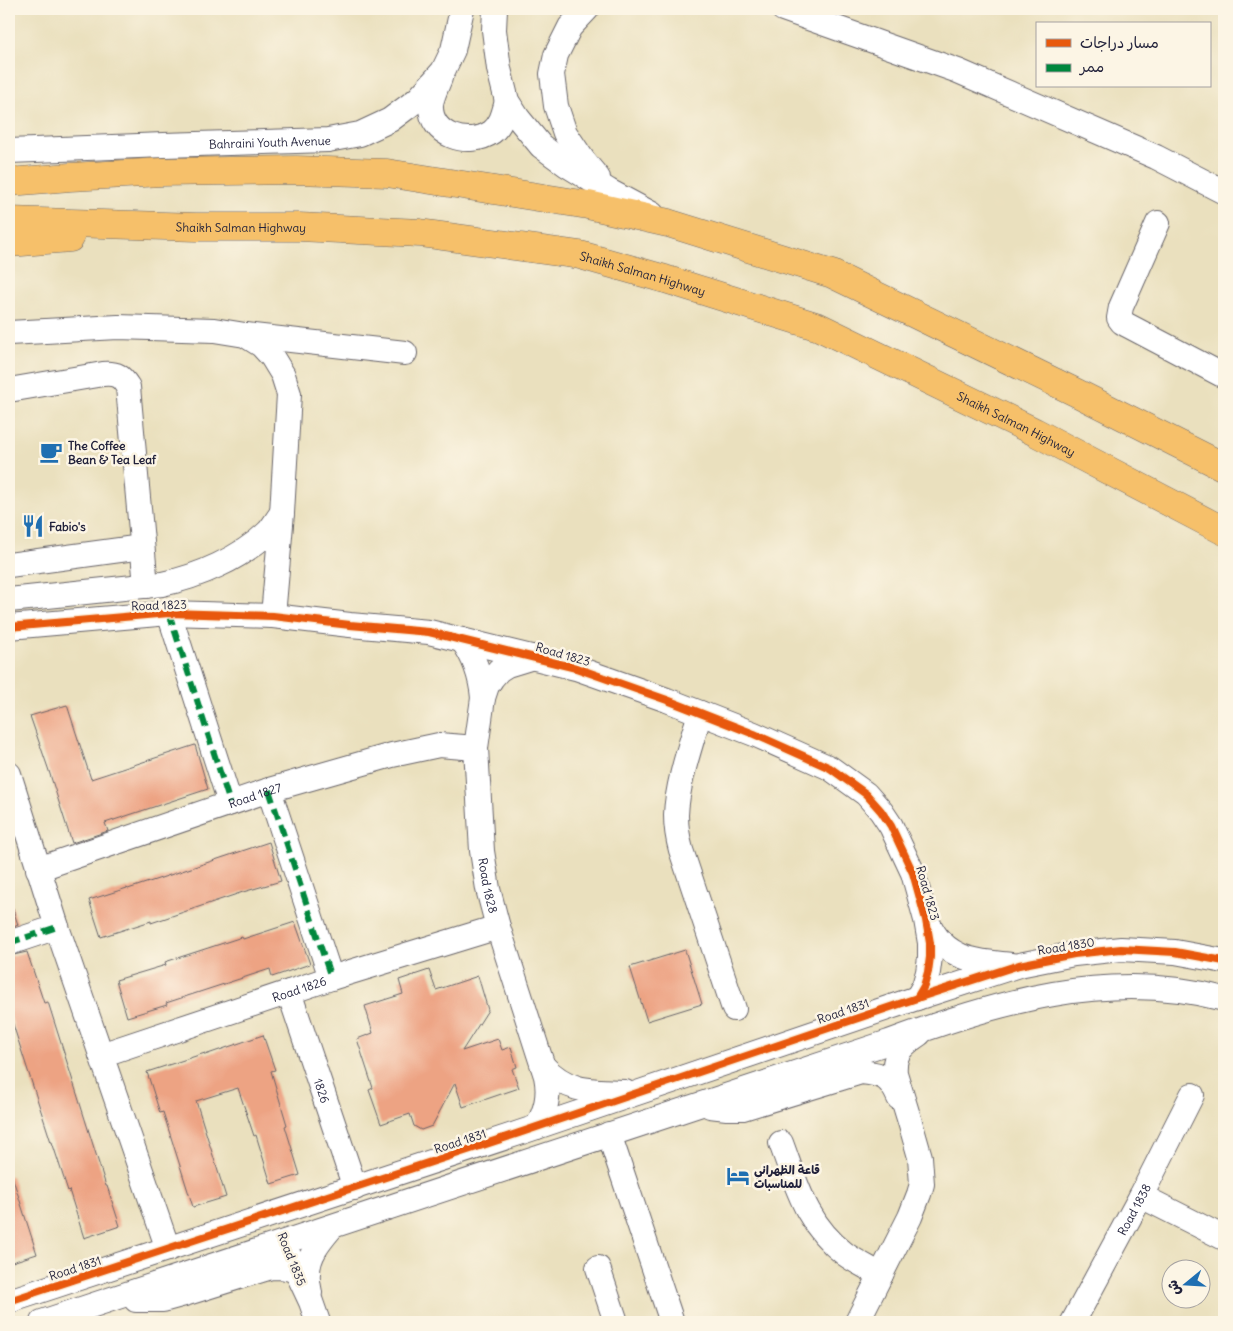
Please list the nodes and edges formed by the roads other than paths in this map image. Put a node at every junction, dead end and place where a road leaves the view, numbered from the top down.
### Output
1 (462, 9) edge
2 (495, 9) edge
3 (587, 9) edge
4 (783, 9) edge
5 (443, 71) junction
6 (507, 101) junction
7 (9, 151) edge
8 (9, 172) edge
9 (70, 177) junction
10 (9, 182) edge
11 (609, 191) junction
12 (1224, 192) edge
13 (9, 220) edge
14 (1158, 222) dead end
15 (668, 223) junction
16 (196, 227) junction
17 (9, 243) edge
18 (9, 333) edge
19 (245, 335) junction
20 (405, 353) dead end
21 (1224, 376) edge
22 (9, 390) edge
23 (1224, 467) edge
24 (1133, 483) junction
25 (282, 513) junction
26 (1224, 531) edge
27 (1224, 544) edge
28 (142, 547) junction
29 (9, 565) edge
30 (146, 586) junction
31 (9, 600) edge
32 (169, 614) junction
33 (273, 616) junction
34 (9, 627) edge
35 (462, 640) junction
36 (533, 657) junction
37 (483, 698) junction
38 (700, 713) junction
39 (476, 748) junction
40 (9, 774) edge
41 (269, 790) junction
42 (230, 803) junction
43 (38, 869) junction
44 (926, 920) junction
45 (498, 927) junction
46 (57, 928) junction
47 (9, 943) edge
48 (1224, 961) edge
49 (1020, 966) junction
50 (331, 978) junction
51 (289, 992) junction
52 (917, 998) junction
53 (1224, 999) edge
54 (734, 1009) dead end
55 (931, 1026) junction
56 (101, 1055) junction
57 (543, 1066) junction
58 (637, 1093) junction
59 (1192, 1095) dead end
60 (700, 1104) junction
61 (910, 1122) junction
62 (537, 1127) junction
63 (609, 1134) junction
64 (781, 1143) dead end
65 (355, 1188) junction
66 (1141, 1196) junction
67 (276, 1214) junction
68 (331, 1228) junction
69 (1224, 1238) edge
70 (284, 1243) junction
71 (168, 1249) junction
72 (598, 1268) dead end
73 (297, 1272) junction
74 (881, 1275) junction
75 (78, 1278) junction
76 (9, 1283) edge
77 (9, 1301) edge
78 (107, 1301) junction
79 (315, 1312) edge
80 (42, 1322) edge
81 (616, 1322) edge
82 (672, 1322) edge
83 (857, 1322) edge
84 (1073, 1322) edge

1 - 5 street, Bahraini Youth Avenue
2 - 6 street
3 - 11 street
4 - 12 street
5 - 6 street
5 - 7 street, Bahraini Youth Avenue
6 - 11 street
8 - 9 main road
9 - 10 main road
9 - 15 main road
11 - 15 street
13 - 16 main road, Shaikh Salman Highway
14 - 21 street
15 - 23 main road
16 - 17 main road
16 - 24 main road, Shaikh Salman Highway
18 - 19 street
19 - 20 street
19 - 25 street
22 - 28 street
24 - 26 main road, Shaikh Salman Highway
24 - 27 main road
25 - 30 street
25 - 33 street
28 - 29 street
28 - 30 street
30 - 31 street
32 - 33 street, Road 1823
32 - 34 street, Road 1823
32 - 42 street
33 - 35 street, Road 1823
35 - 36 street, Road 1823
35 - 37 street, Road 1828
36 - 37 street, Road 1828
36 - 38 street, Road 1823
37 - 39 street, Road 1828
38 - 44 street, Road 1823
38 - 54 street
39 - 41 street, Road 1827
39 - 45 street, Road 1828
40 - 43 street
41 - 42 street, Road 1827
41 - 50 street
42 - 43 street, Road 1827
43 - 46 street
44 - 49 street, Road 1823
44 - 52 street, Road 1823
45 - 50 street, Road 1826
45 - 57 street, Road 1828
46 - 47 street
46 - 56 street
48 - 49 street, Road 1830
49 - 52 street, Road 1830
50 - 51 street, Road 1826
51 - 56 street, Road 1826
51 - 65 street, 1826
52 - 58 street, Road 1831
53 - 55 street
55 - 60 street
55 - 61 street
56 - 71 street
57 - 58 street, Road 1828
57 - 62 street, Road 1828
58 - 62 street, Road 1831
59 - 66 street, Road 1838
60 - 61 street
60 - 63 street
61 - 74 street
62 - 65 street, Road 1831
63 - 68 street
63 - 82 street
64 - 74 street
65 - 67 street, Road 1831
66 - 69 street
66 - 84 street, Road 1838
67 - 70 street, Road 1835
67 - 71 street, Road 1831
68 - 70 street
68 - 79 street, Road 1835
70 - 73 street, Road 1835
70 - 78 street
71 - 75 street, Road 1831
72 - 81 street
73 - 78 street
73 - 79 street, Road 1835
74 - 83 street
75 - 76 street
75 - 77 street, Road 1831
78 - 80 street

